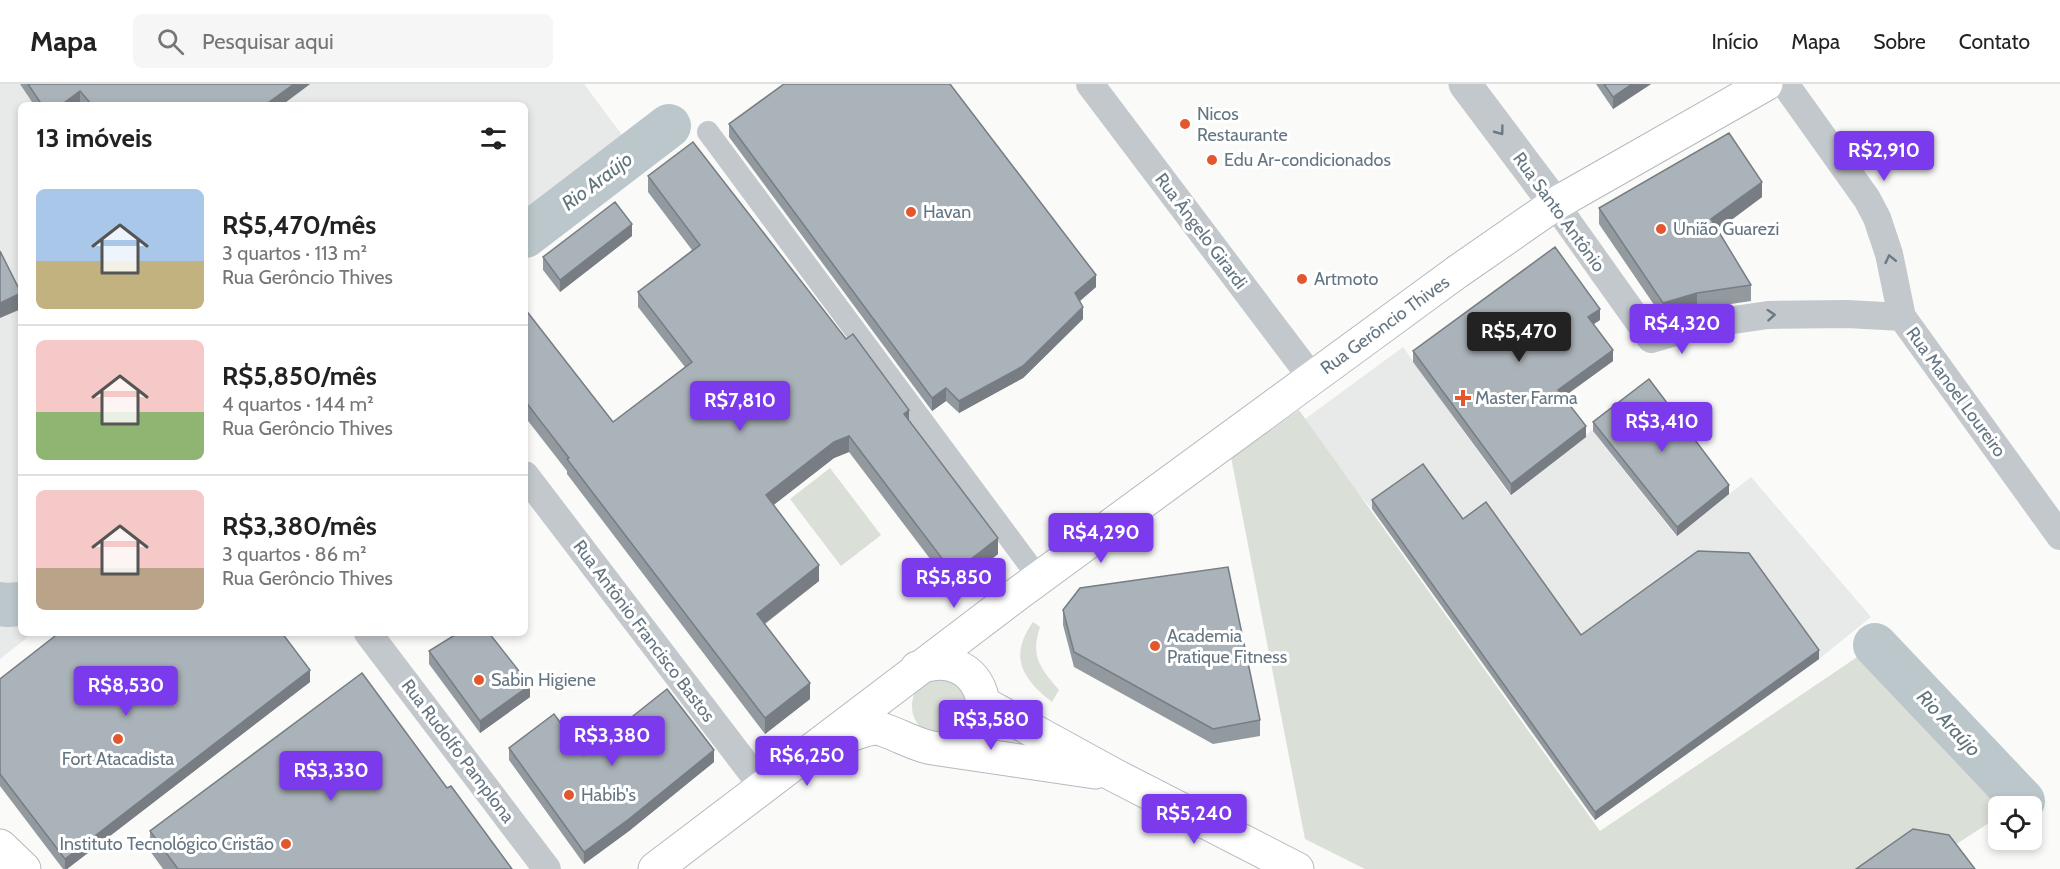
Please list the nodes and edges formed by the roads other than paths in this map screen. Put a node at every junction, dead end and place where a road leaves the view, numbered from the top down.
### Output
1 (1090, 84) edge
2 (1465, 84) edge
3 (1766, 84) edge
4 (1785, 84) edge
5 (708, 132) dead end
6 (1554, 204) junction
7 (1902, 317) junction
8 (1312, 378) junction
9 (528, 479) edge
10 (2060, 536) edge
11 (1029, 585) junction
12 (370, 636) edge
13 (912, 673) junction
14 (978, 689) junction
15 (820, 745) junction
16 (927, 745) junction
17 (1114, 775) junction
18 (764, 787) junction
19 (0, 846) edge
20 (24, 869) edge
21 (547, 869) edge
22 (655, 869) edge
23 (1297, 869) edge

1 - 8 street, Rua Ângelo Girardi
2 -> 6 street, Rua Santo Antônio
3 - 6 main road, Rua Gerôncio Thives
7 -> 4 street, Rua Manoel Loureiro
5 - 11 street
6 -> 7 street, Rua Santo Antônio
6 - 8 main road, Rua Gerôncio Thives
7 - 10 street, Rua Manoel Loureiro
8 - 11 main road, Rua Gerôncio Thives
9 - 18 street, Rua Antônio Francisco Bastos
11 - 13 main road
11 - 14 main road
12 - 21 street, Rua Rudolfo Pamplona
13 - 14 main road
13 - 15 main road
13 - 16 main road
14 - 16 main road
14 - 17 main road
15 - 16 main road
15 - 18 main road
16 - 17 main road
17 - 23 main road
18 - 22 main road
19 - 20 main road

